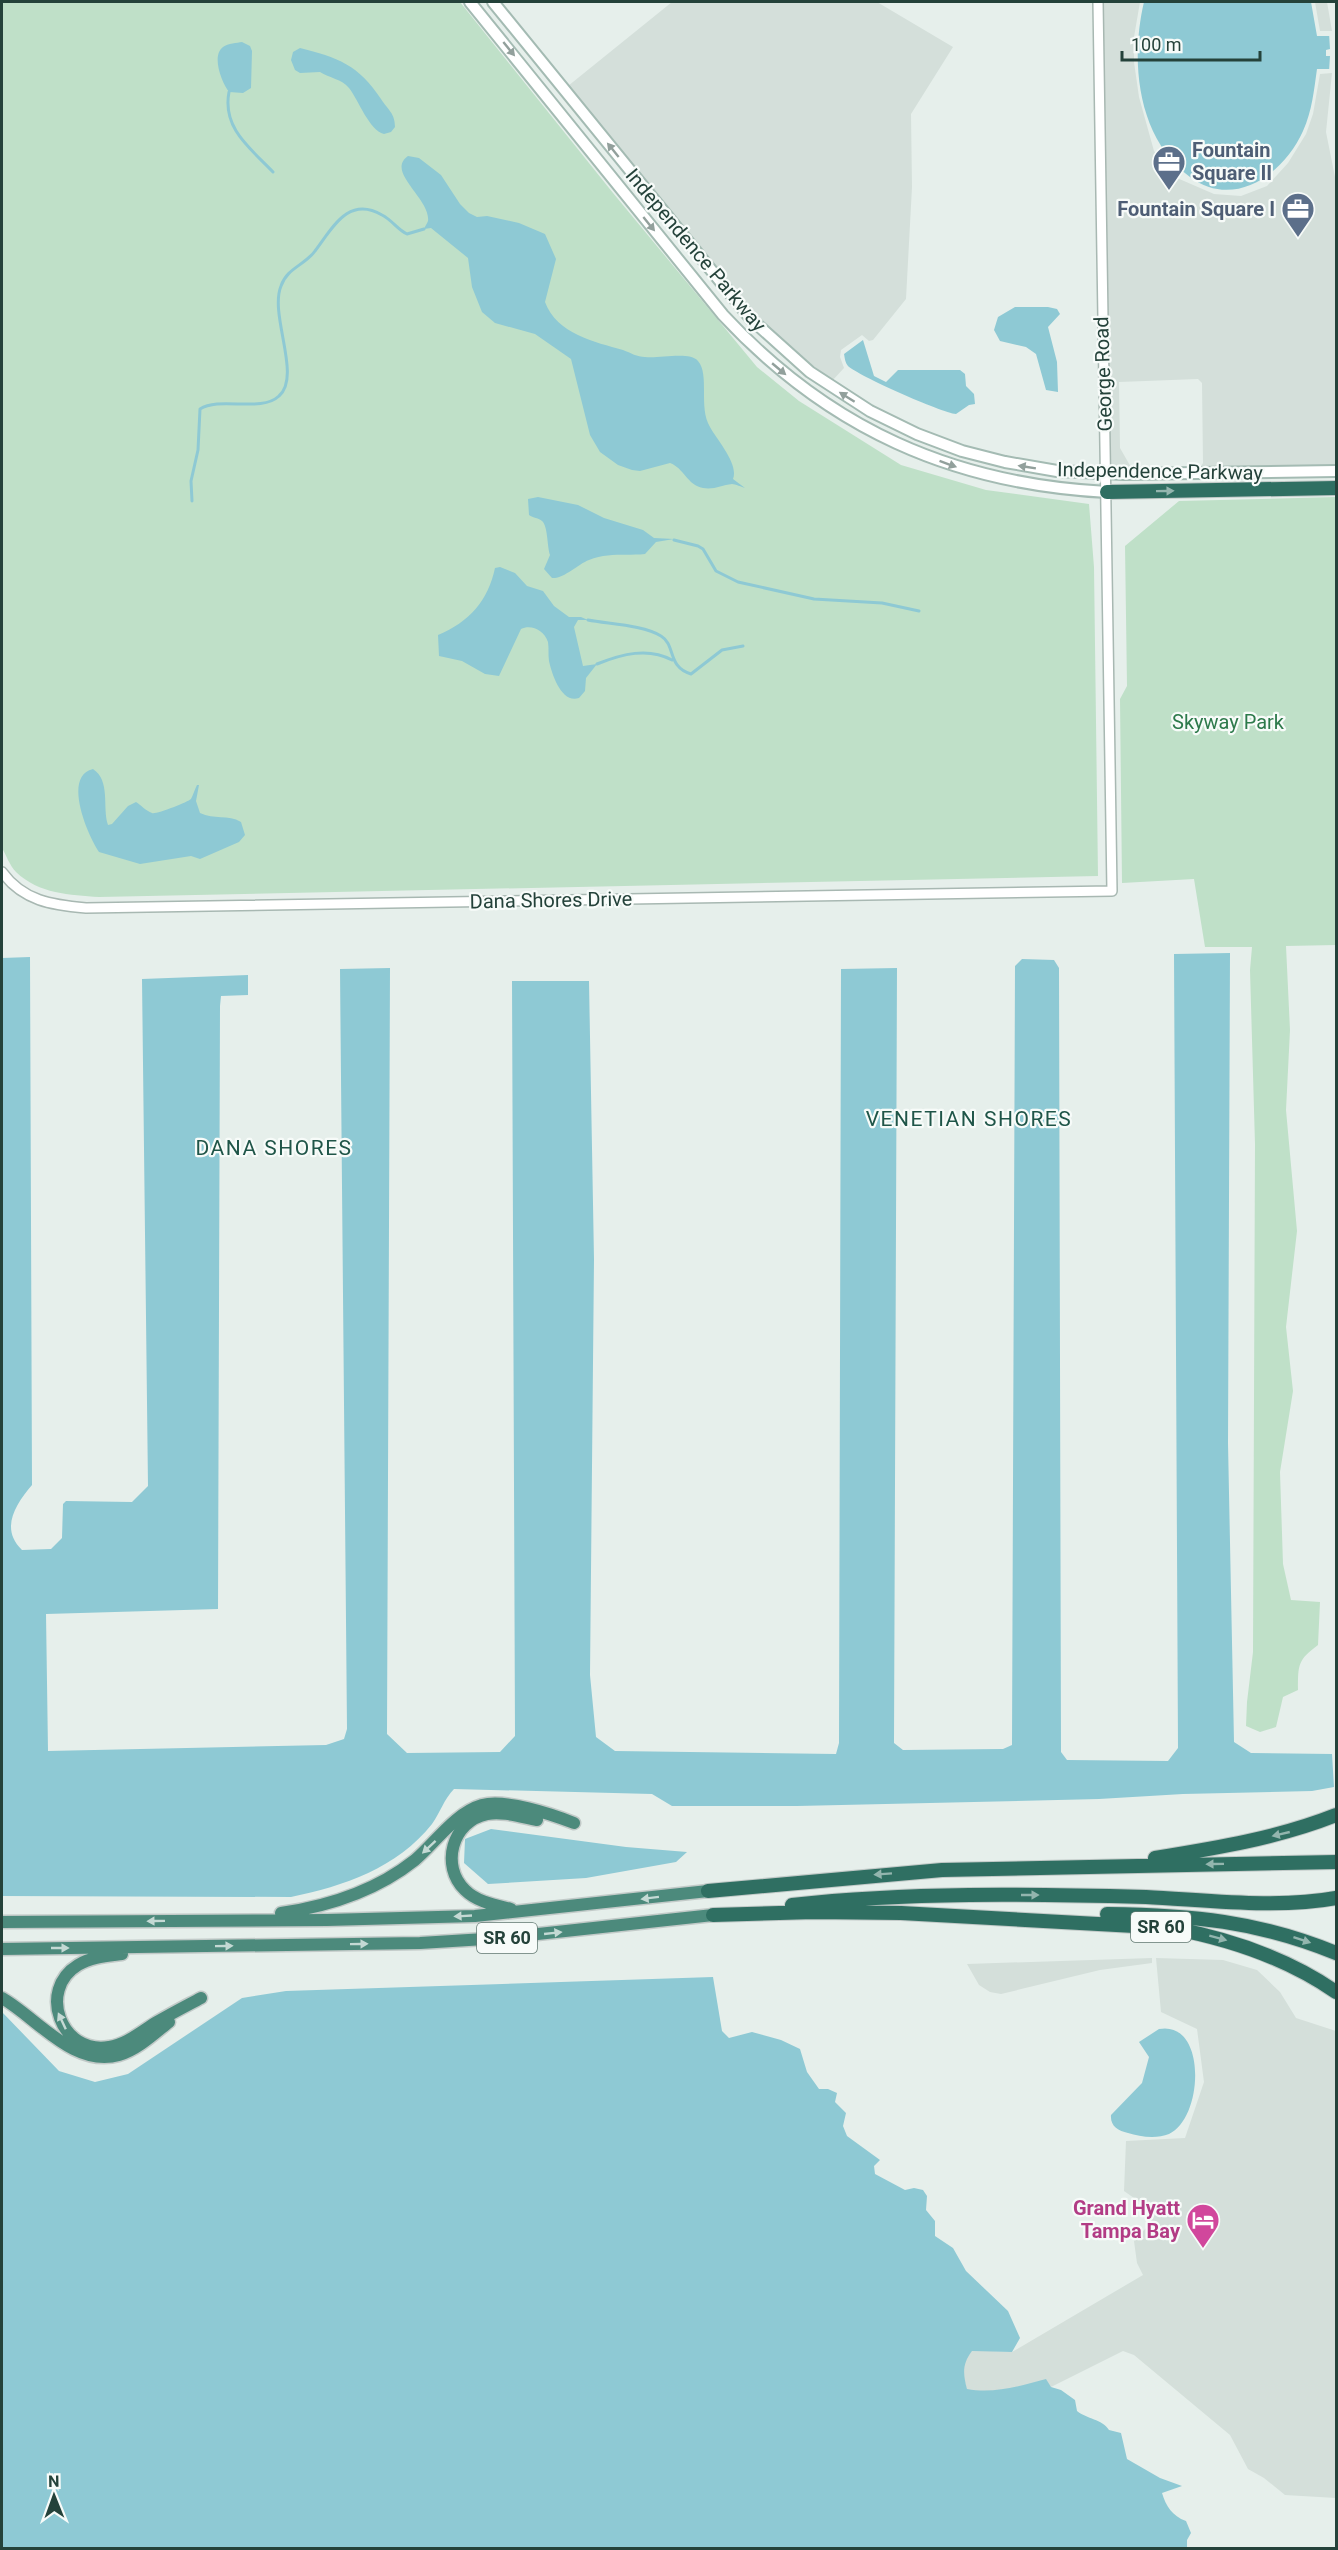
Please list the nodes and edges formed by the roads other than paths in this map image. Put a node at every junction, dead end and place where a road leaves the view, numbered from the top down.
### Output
1 (470, 2) edge
2 (493, 2) edge
3 (1098, 2) edge
4 (1336, 471) edge
5 (1106, 474) junction
6 (1336, 488) edge
7 (1107, 492) junction
8 (2, 872) edge
9 (1112, 891) joint
10 (1336, 1815) edge
11 (1336, 1862) edge
12 (1108, 1865) junction
13 (708, 1891) joint
14 (1336, 1898) edge
15 (521, 1912) junction
16 (973, 1915) junction
17 (713, 1916) junction
18 (235, 1920) junction
19 (2, 1923) edge
20 (166, 1947) junction
21 (2, 1948) edge
22 (1336, 1953) edge
23 (1336, 1992) edge
24 (2, 1998) edge

1 -> 7 main road, Independence Parkway
5 -> 2 main road, Independence Parkway
3 - 5 street, George Road
4 - 5 main road, Independence Parkway
5 - 7 street, George Road
7 -> 6 highway
7 - 9 street, George Road
8 - 9 street, Dana Shores Drive
10 -> 12 highway
11 -> 12 highway, SR 60
12 -> 13 highway, SR 60
13 -> 15 highway, SR 60
17 -> 14 highway
15 -> 18 highway, SR 60
15 -> 18 highway
16 - 17 highway, SR 60
16 -> 22 highway, SR 60
16 -> 23 highway, SR 60
20 -> 17 highway, SR 60
18 -> 19 highway, SR 60
21 -> 20 highway, SR 60
24 -> 20 highway

